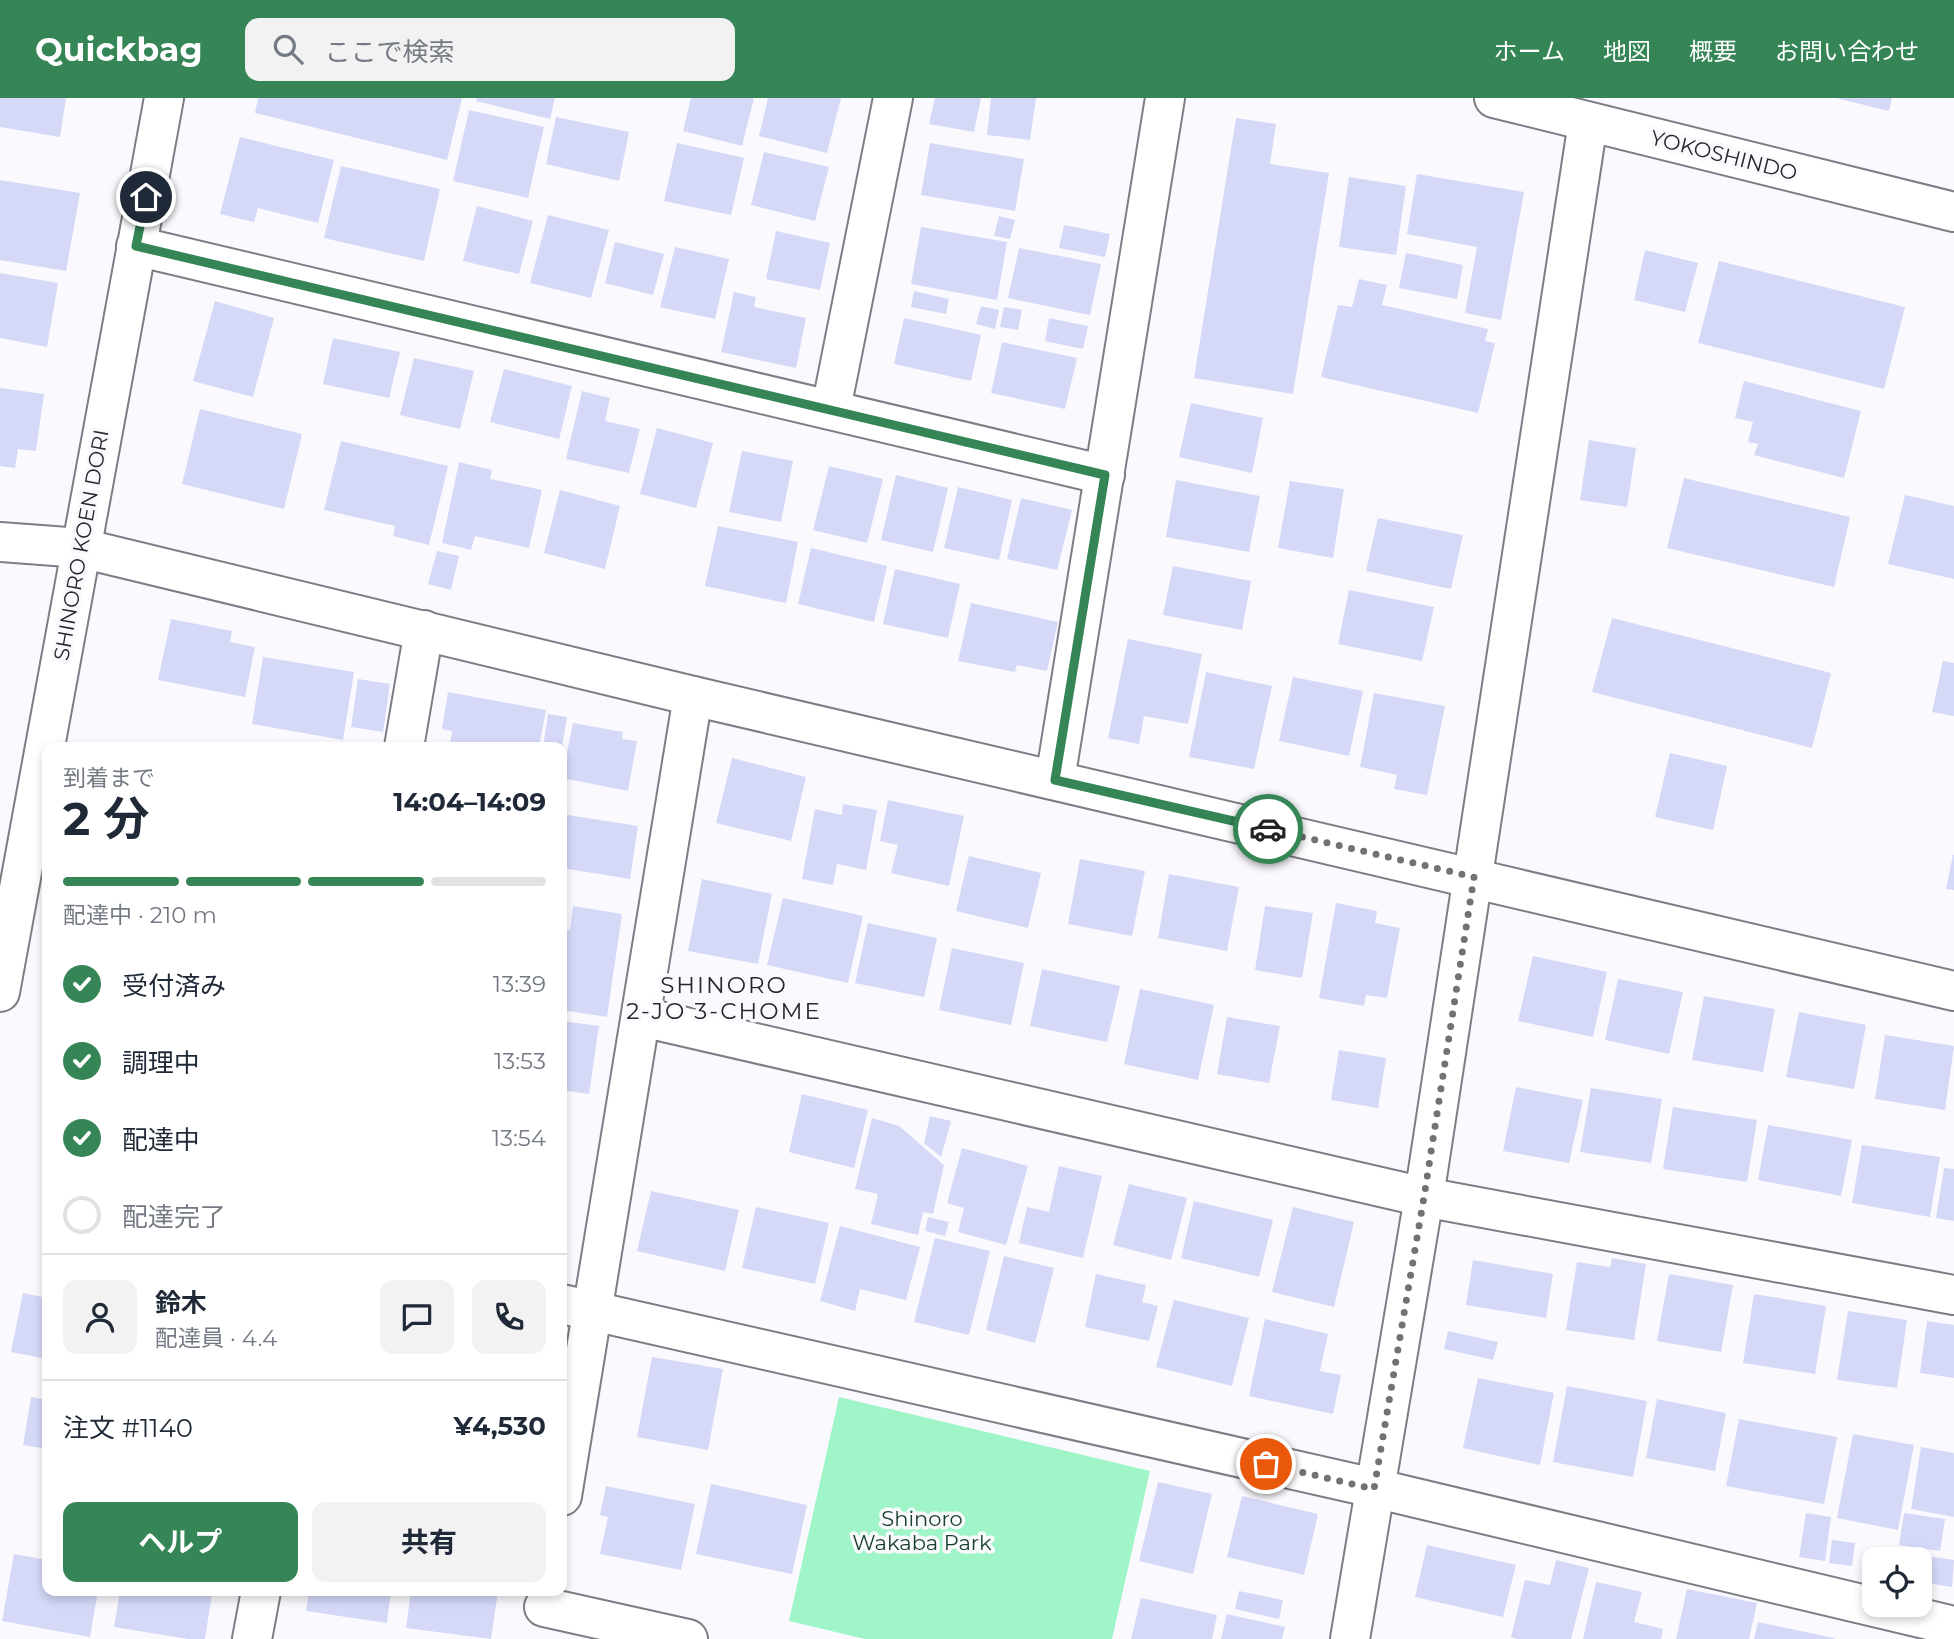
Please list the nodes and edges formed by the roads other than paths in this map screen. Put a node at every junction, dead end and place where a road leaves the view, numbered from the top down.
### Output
1 (164, 98) edge
2 (893, 98) edge
3 (1165, 98) edge
4 (1494, 98) edge
5 (1588, 122) junction
6 (1954, 212) edge
7 (136, 246) junction
8 (831, 410) junction
9 (1105, 475) junction
10 (0, 542) edge
11 (81, 548) junction
12 (424, 630) junction
13 (693, 696) junction
14 (46, 742) edge
15 (405, 742) edge
16 (42, 762) edge
17 (1055, 780) junction
18 (1474, 877) junction
19 (1954, 991) edge
20 (0, 992) edge
21 (642, 1017) junction
22 (1424, 1197) junction
23 (1954, 1295) edge
24 (577, 1307) edge
25 (567, 1433) edge
26 (1374, 1489) junction
27 (260, 1596) edge
28 (543, 1612) edge
29 (1954, 1626) edge
30 (252, 1639) edge
31 (688, 1639) edge
32 (1350, 1639) edge

1 - 7 street, SHINORO KOEN DORI
2 - 8 street
3 - 9 street
4 - 5 street, YOKOSHINDO
5 - 6 street, YOKOSHINDO
5 - 18 street
7 - 8 street
7 - 11 street, SHINORO KOEN DORI
8 - 9 street
9 - 17 street
10 - 11 street
11 - 12 street
11 - 14 street, SHINORO KOEN DORI
12 - 13 street
12 - 15 street
13 - 17 street
13 - 21 street
16 - 20 street, SHINORO KOEN DORI
17 - 18 street
18 - 19 street
18 - 22 street
21 - 22 street
21 - 24 street
22 - 23 street
22 - 26 street
24 - 25 street
24 - 26 street
26 - 29 street
26 - 32 street
27 - 30 street
28 - 31 street

